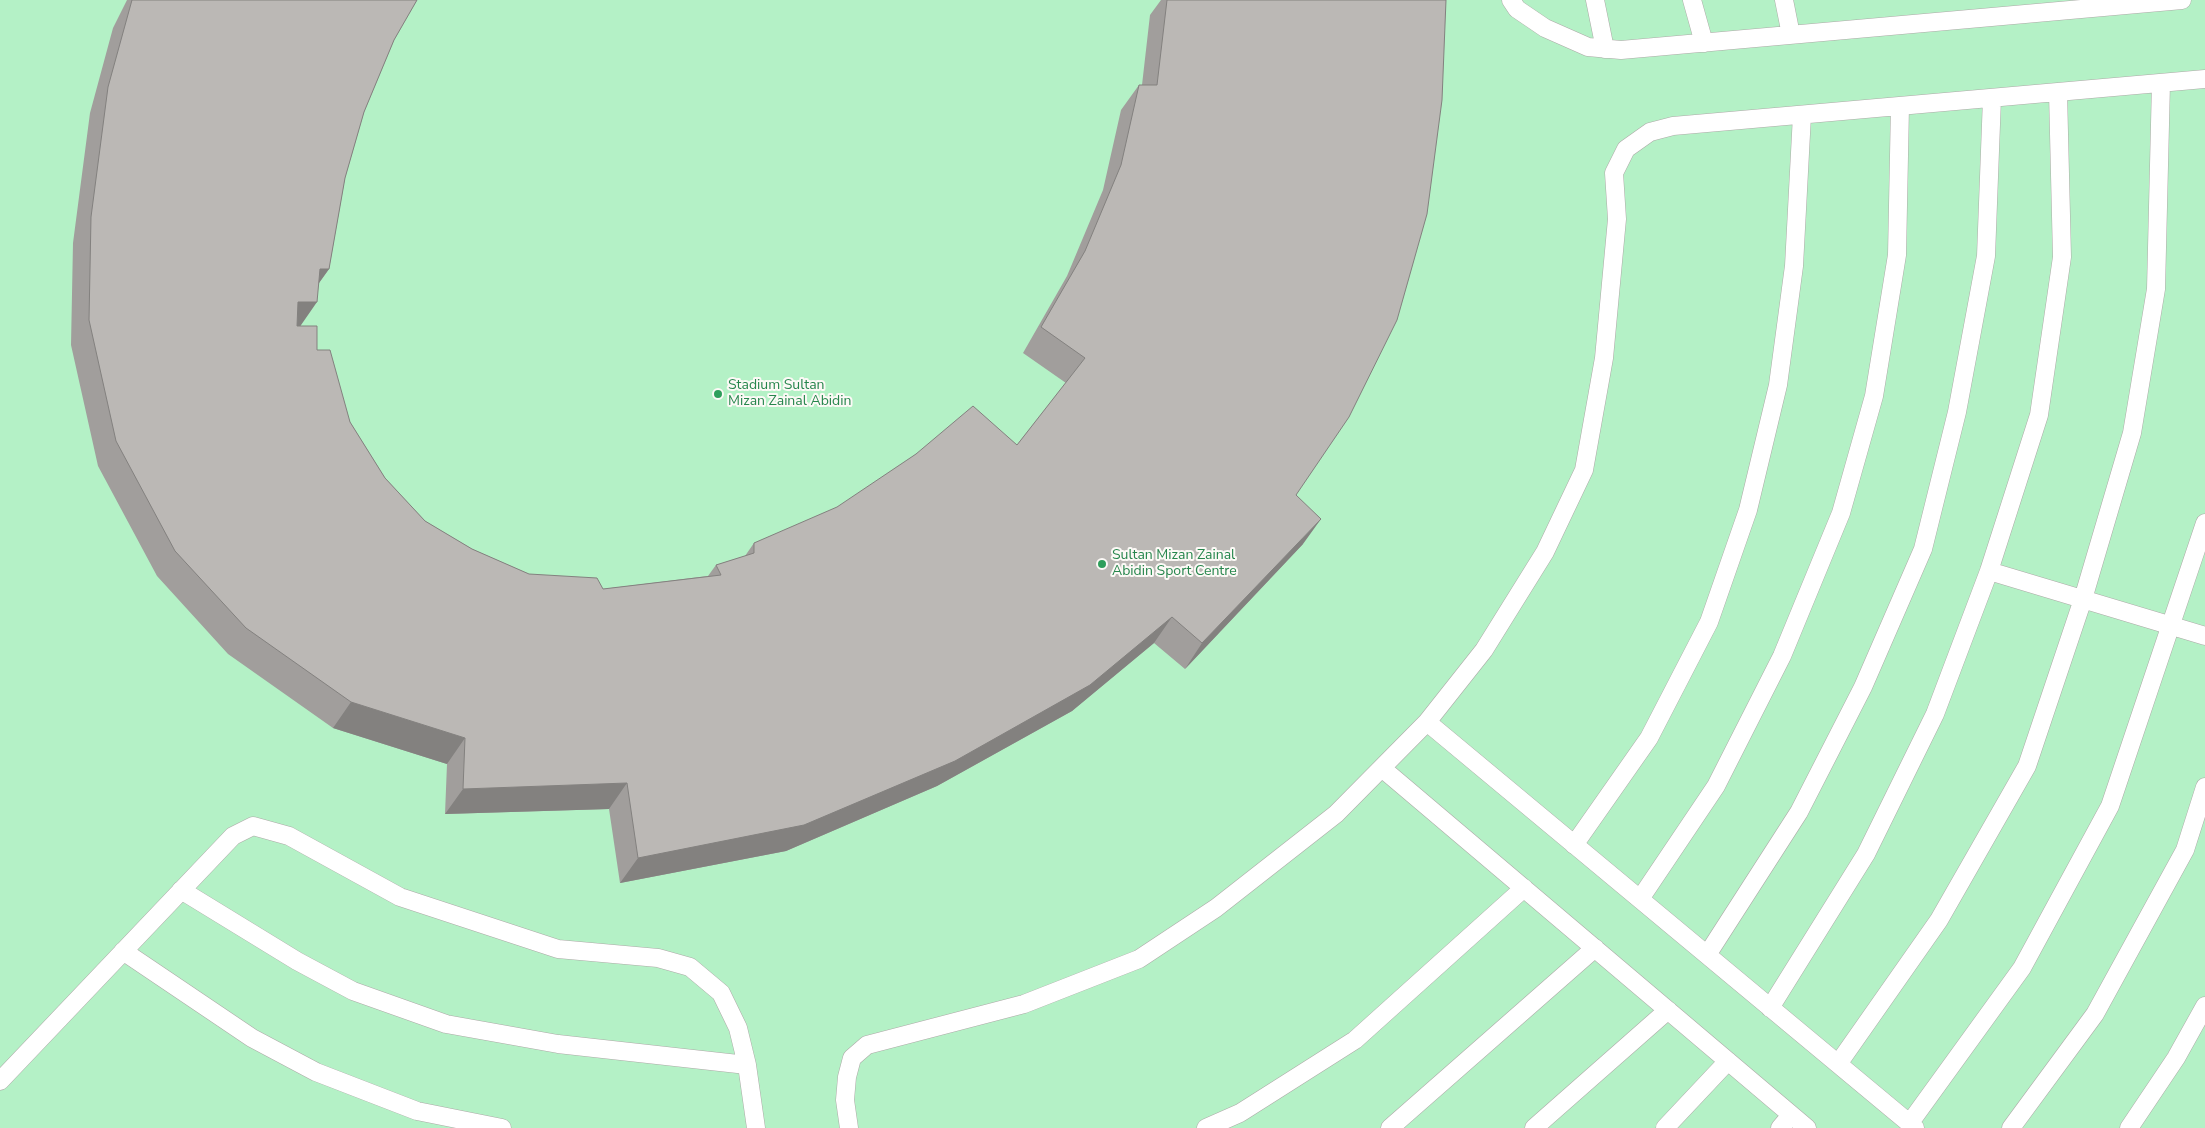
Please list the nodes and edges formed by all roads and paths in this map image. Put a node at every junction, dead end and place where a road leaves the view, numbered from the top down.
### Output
1 (1511, 0) edge
2 (1595, 0) edge
3 (1692, 0) edge
4 (1784, 0) edge
5 (2182, 0) edge
6 (1791, 35) junction
7 (1704, 43) junction
8 (1605, 49) junction
9 (2205, 79) edge
10 (2161, 83) junction
11 (2058, 92) junction
12 (1992, 98) junction
13 (1900, 106) junction
14 (1802, 115) junction
15 (2205, 523) edge
16 (1989, 571) junction
17 (2083, 599) junction
18 (2172, 626) junction
19 (2205, 636) edge
20 (1427, 722) junction
21 (1383, 769) junction
22 (2205, 787) edge
23 (1574, 845) junction
24 (1524, 888) junction
25 (181, 890) junction
26 (1640, 899) junction
27 (1596, 948) junction
28 (123, 950) junction
29 (1707, 956) junction
30 (2205, 1006) edge
31 (1770, 1008) junction
32 (1668, 1010) junction
33 (1728, 1061) junction
34 (1838, 1064) junction
35 (747, 1065) junction
36 (0, 1081) edge
37 (1785, 1121) edge
38 (1912, 1126) edge
39 (502, 1128) edge
40 (756, 1128) edge
41 (848, 1128) edge
42 (1206, 1128) edge
43 (1390, 1128) edge
44 (1534, 1128) edge
45 (1665, 1128) edge
46 (1807, 1128) edge
47 (2011, 1128) edge
48 (2129, 1128) edge

1 - 8 lane
2 - 8 lane
3 - 7 lane
4 - 6 lane
5 - 6 lane
6 - 7 lane
7 - 8 lane
9 - 10 lane
10 - 11 lane
10 - 17 lane
11 - 12 lane
11 - 16 lane
12 - 13 lane
12 - 29 lane
13 - 14 lane
13 - 26 lane
14 - 20 lane
14 - 23 lane
15 - 18 lane
16 - 17 lane
16 - 31 lane
17 - 18 lane
17 - 34 lane
18 - 19 lane
18 - 38 lane
20 - 21 lane
20 - 23 lane
21 - 24 lane
21 - 41 lane
22 - 47 lane
23 - 26 lane
24 - 27 lane
24 - 42 lane
25 - 28 lane
25 - 35 lane
25 - 35 lane
26 - 29 lane
27 - 32 lane
27 - 43 lane
28 - 36 lane
28 - 39 lane
29 - 31 lane
30 - 48 lane
31 - 34 lane
32 - 33 lane
32 - 44 lane
33 - 37 lane
33 - 45 lane
34 - 38 lane
35 - 40 lane
37 - 46 lane

